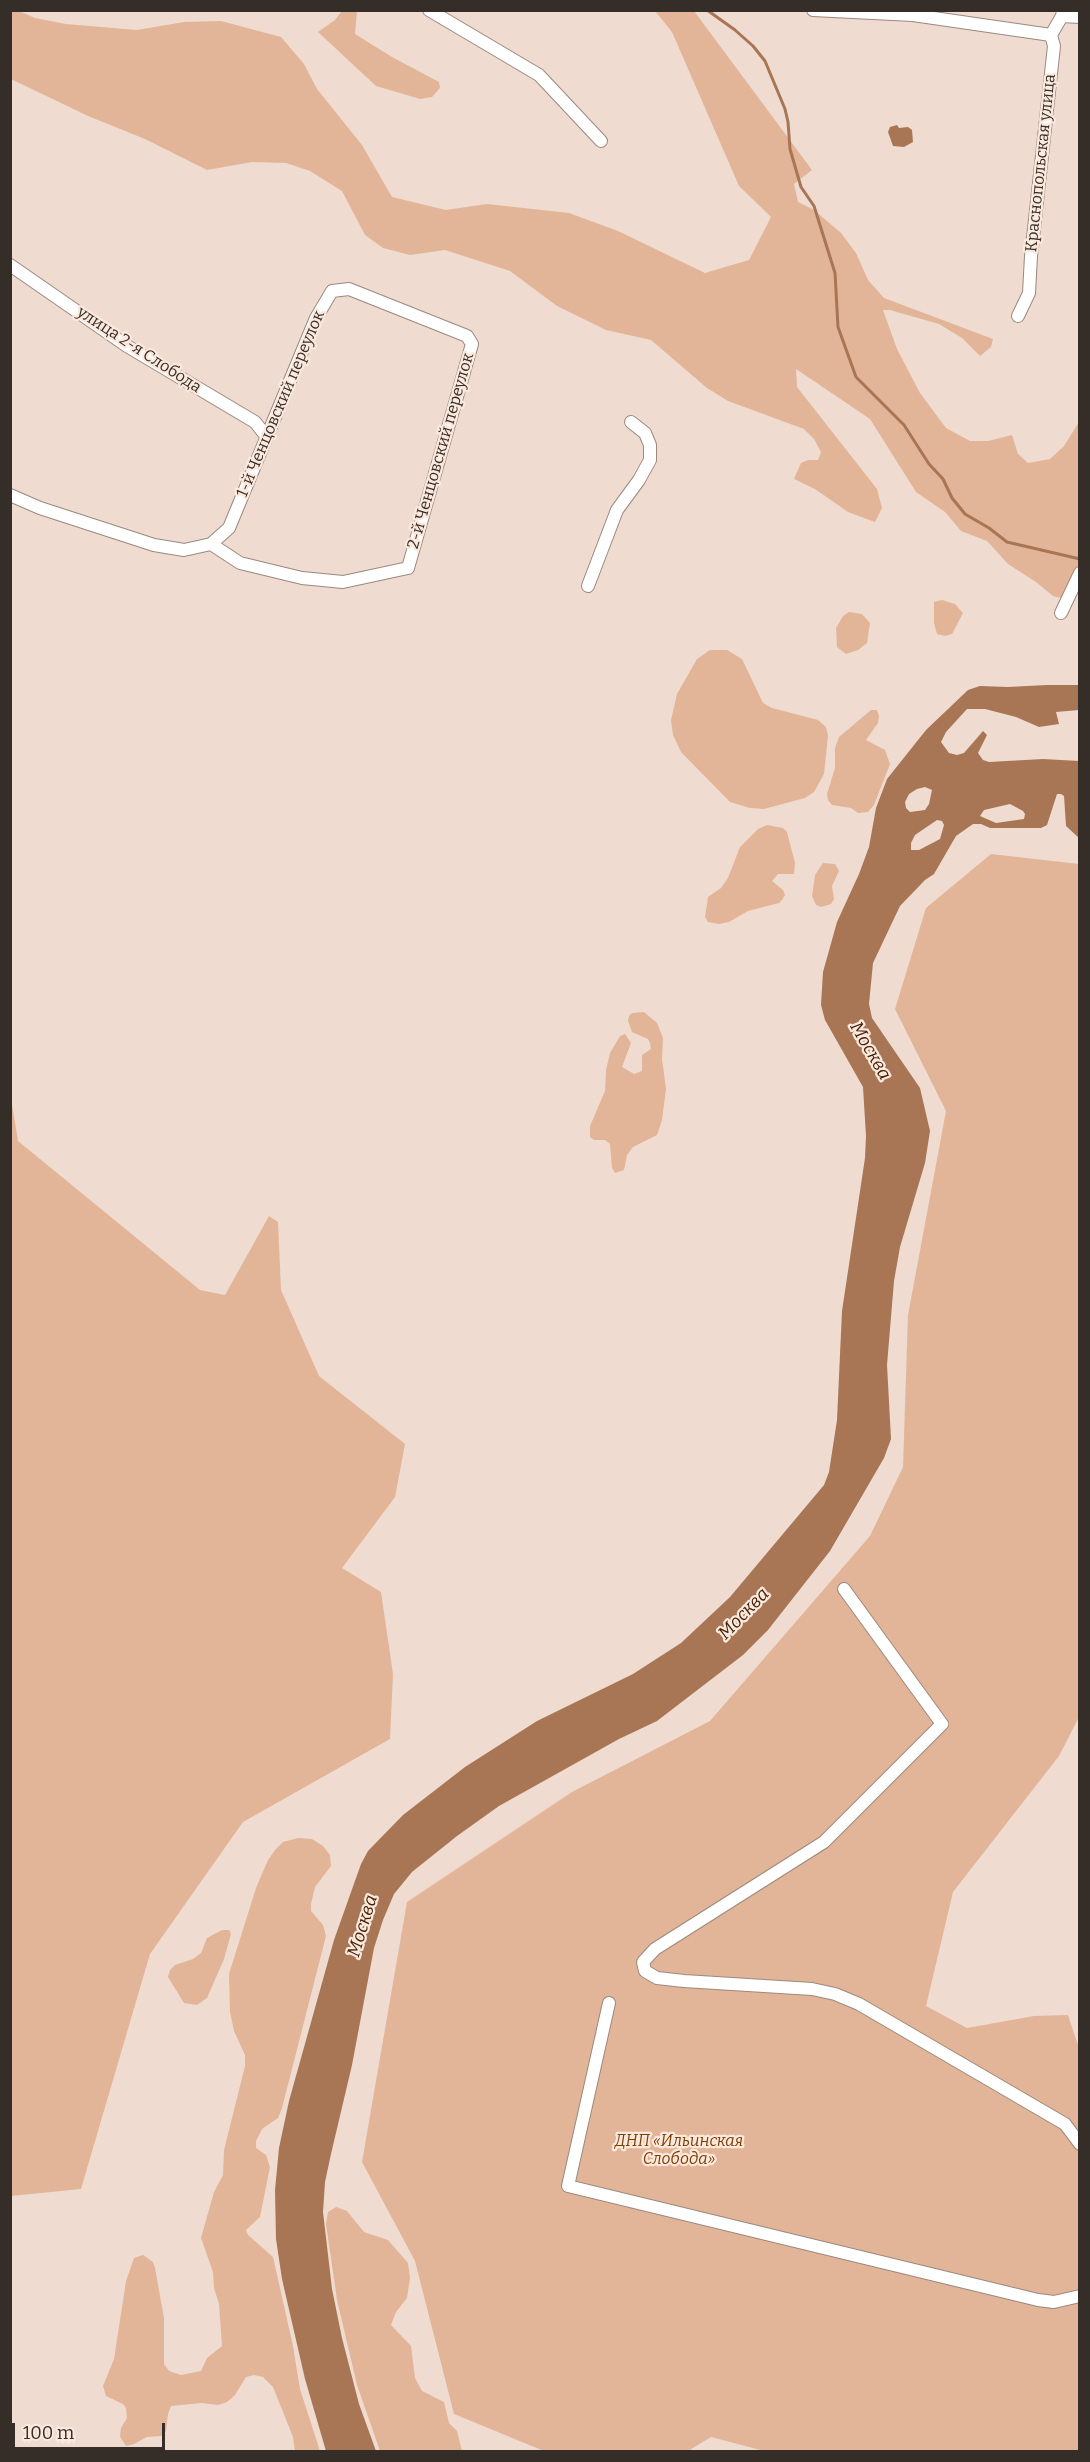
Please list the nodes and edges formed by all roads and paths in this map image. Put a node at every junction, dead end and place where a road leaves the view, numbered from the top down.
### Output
1 (429, 10) edge
2 (813, 11) edge
3 (914, 13) edge
4 (1063, 13) edge
5 (1080, 17) edge
6 (1051, 34) junction
7 (601, 141) dead end
8 (10, 265) edge
9 (1018, 316) dead end
10 (467, 336) joint
11 (631, 422) dead end
12 (266, 436) junction
13 (10, 495) edge
14 (211, 544) junction
15 (1080, 573) edge
16 (588, 586) dead end
17 (1061, 613) dead end
18 (844, 1589) dead end
19 (609, 2003) dead end
20 (1080, 2144) edge
21 (1080, 2296) edge

1 - 7 street
2 - 3 street
3 - 6 street
4 - 5 street
4 - 6 street, Краснопольская улица
6 - 9 street, Краснопольская улица
8 - 12 street, улица 2-я Слобода
10 - 12 street, 1-й Ченцовский переулок
10 - 14 street, 2-й Ченцовский переулок
11 - 16 street
12 - 14 street, 1-й Ченцовский переулок
13 - 14 street
15 - 17 street
18 - 20 street
19 - 21 street

